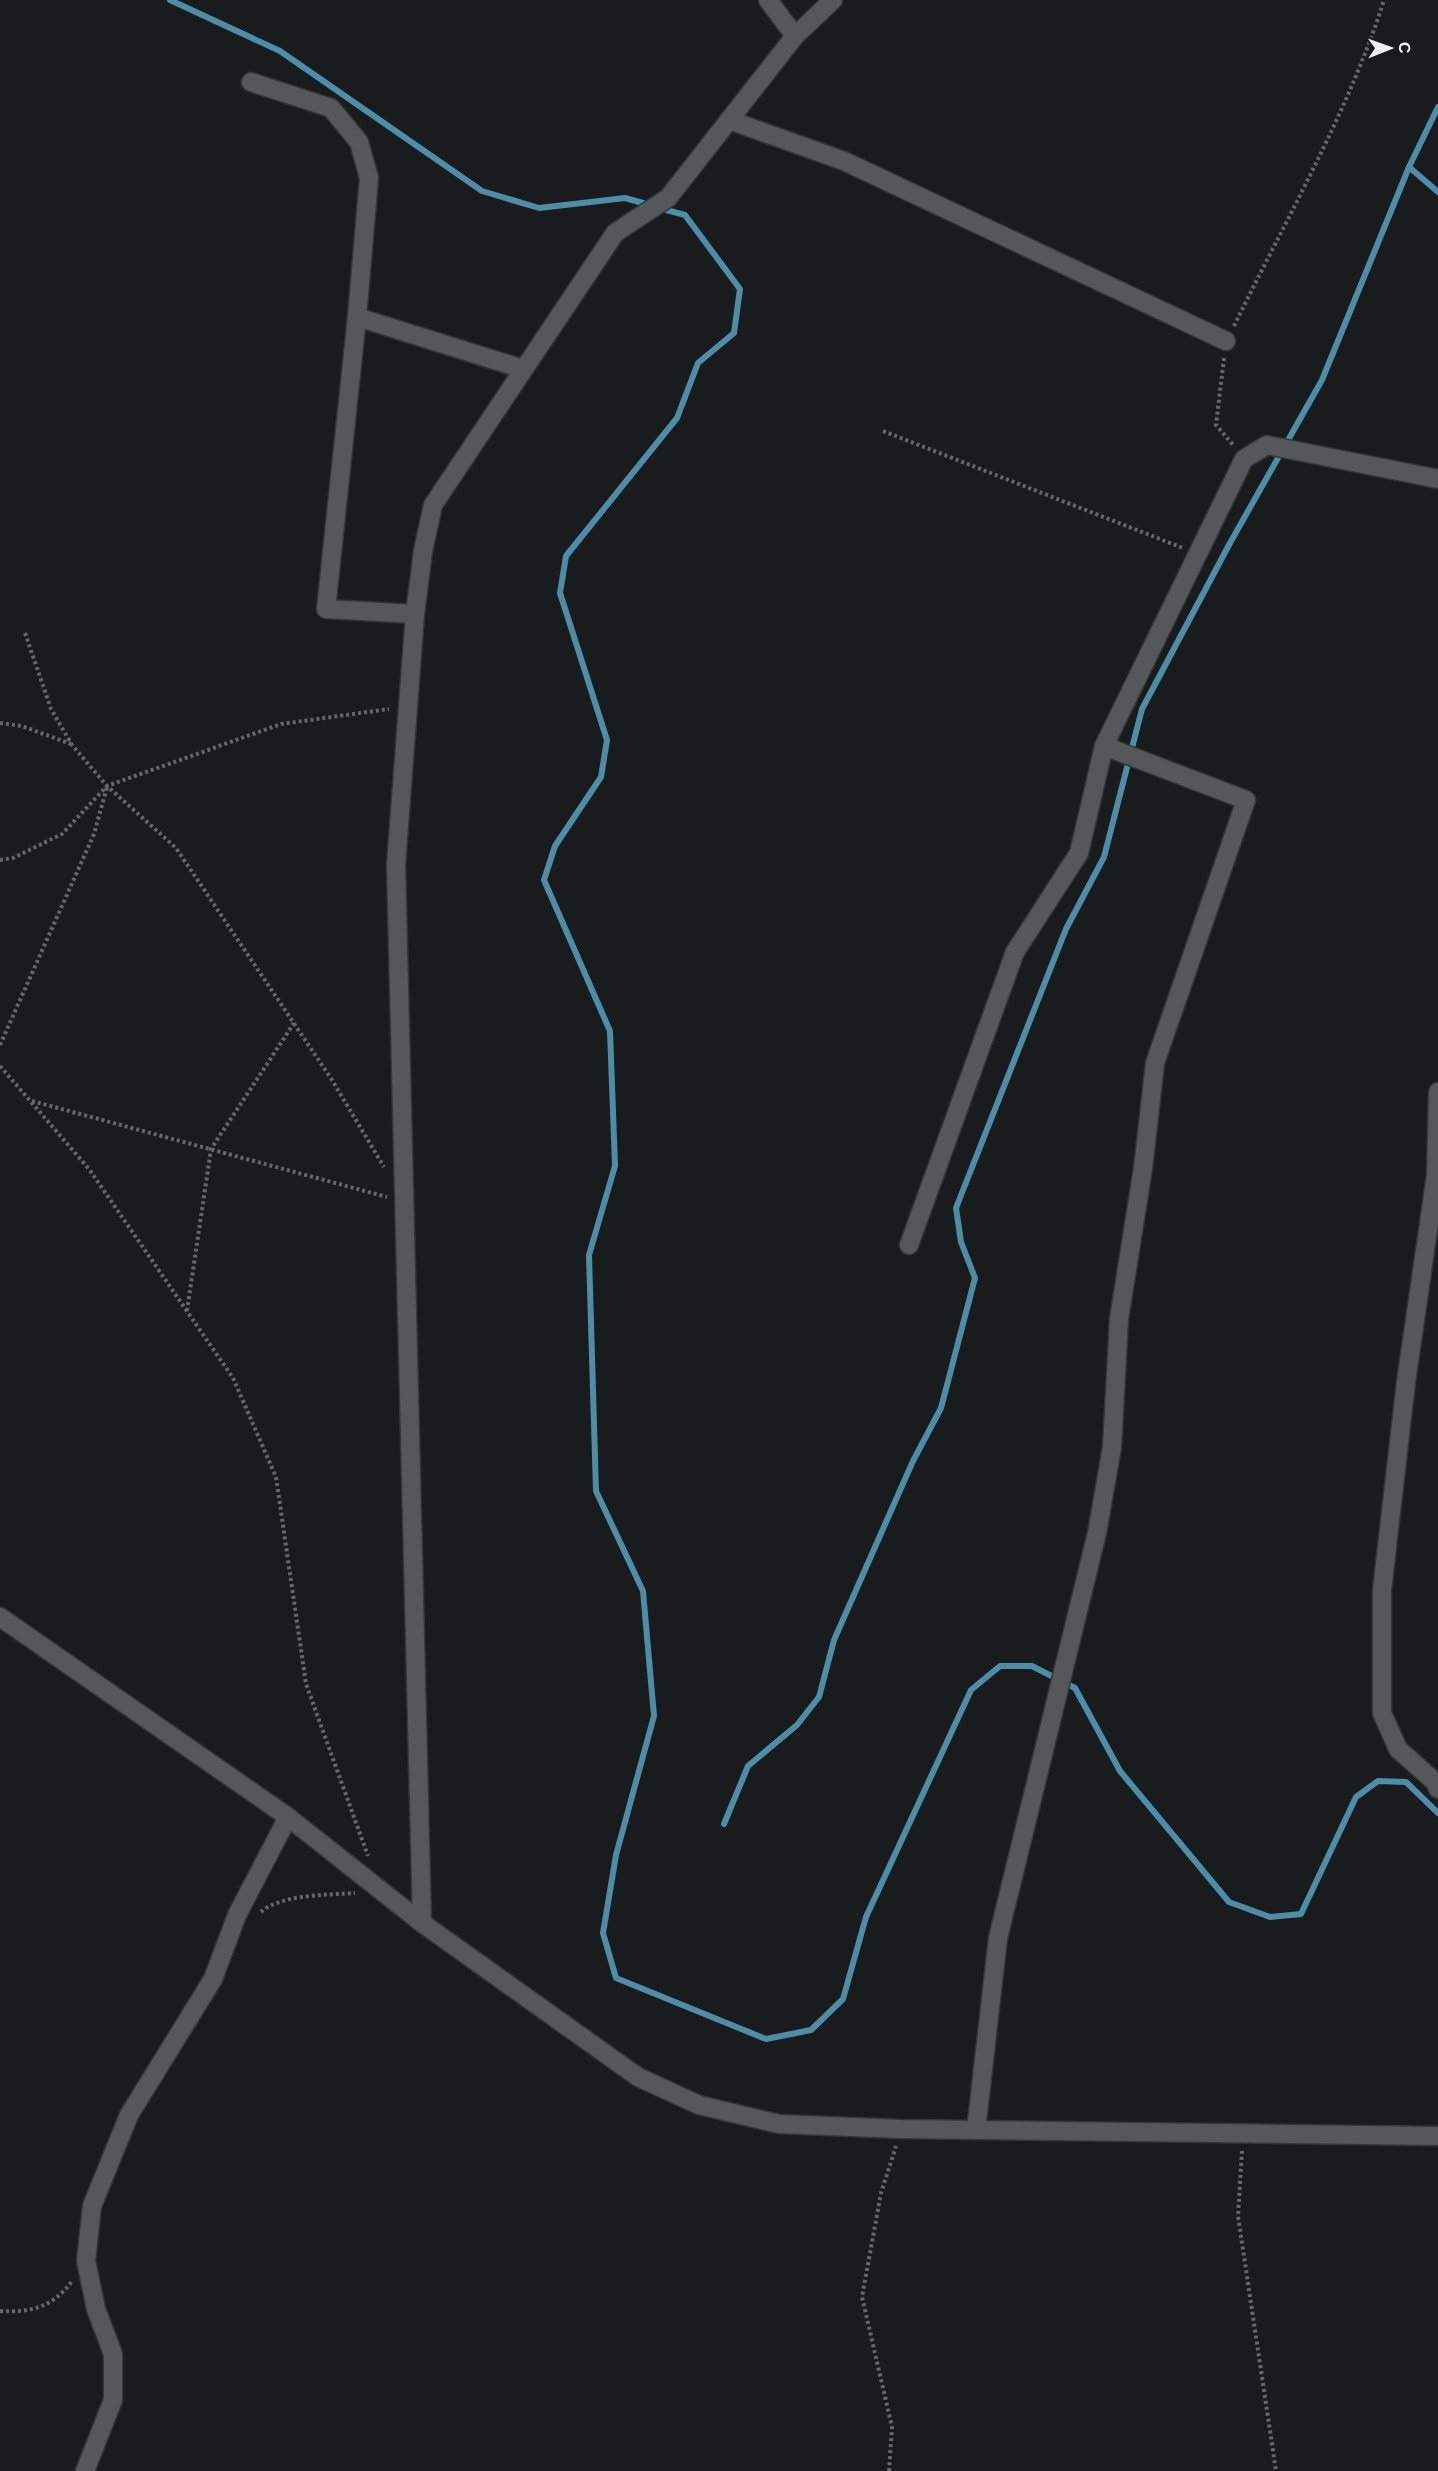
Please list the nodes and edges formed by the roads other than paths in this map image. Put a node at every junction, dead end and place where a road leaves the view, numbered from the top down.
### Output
1 (768, 0) edge
2 (833, 0) edge
3 (795, 36) junction
4 (251, 82) dead end
5 (729, 120) junction
6 (357, 317) junction
7 (1226, 340) road end
8 (523, 369) junction
9 (1438, 479) edge
10 (415, 614) junction
11 (1104, 746) junction
12 (1438, 1092) edge
13 (909, 1245) dead end
14 (0, 1617) edge
15 (1438, 1789) edge
16 (288, 1817) junction
17 (422, 1923) junction
18 (976, 2130) junction
19 (1438, 2136) edge
20 (85, 2471) edge

1 - 3 street
2 - 3 street
3 - 5 street
4 - 6 street
5 - 7 street
5 - 8 street
6 - 8 street
6 - 10 street
8 - 10 street
9 - 11 street
10 - 17 street
11 - 13 street
11 - 18 street
12 - 15 street
14 - 16 street
16 - 17 street
16 - 20 street
17 - 18 street
18 - 19 street

